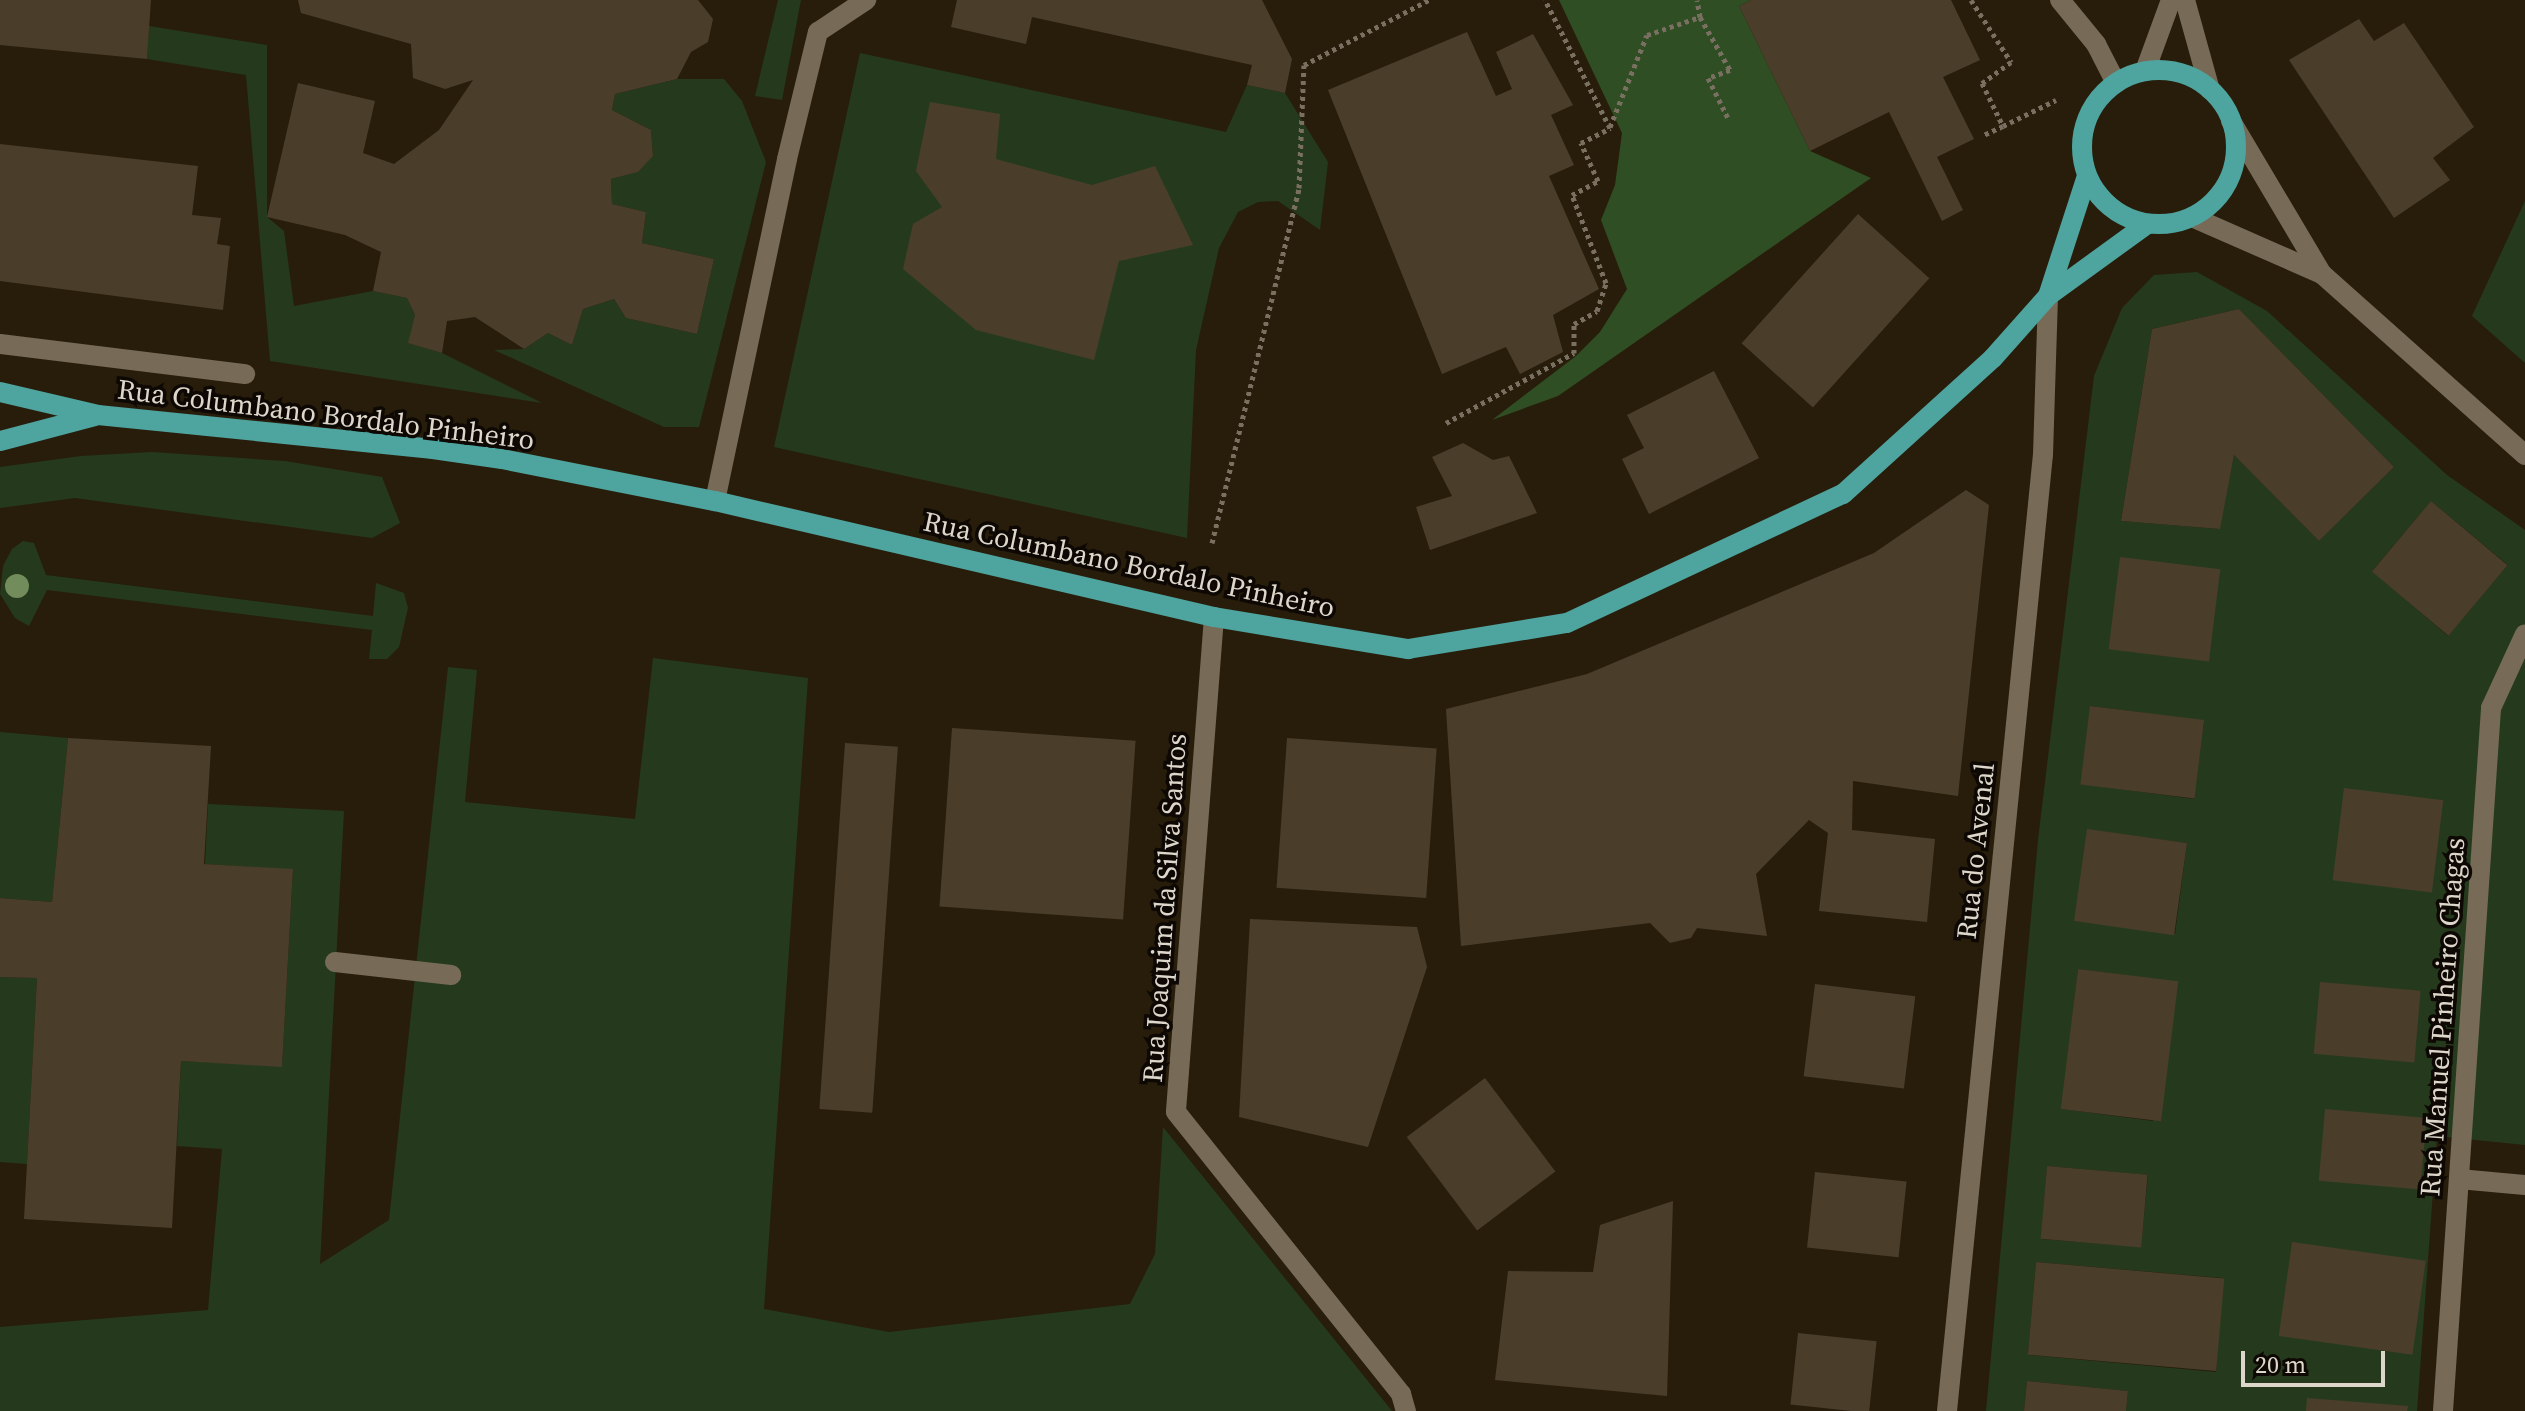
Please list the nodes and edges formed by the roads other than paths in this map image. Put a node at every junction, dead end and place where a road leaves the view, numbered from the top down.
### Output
1 (866, 0) edge
2 (2060, 0) edge
3 (2171, 0) edge
4 (2185, 0) edge
5 (2145, 71) junction
6 (2116, 83) junction
7 (2210, 90) junction
8 (2231, 121) junction
9 (2087, 176) junction
10 (2192, 217) junction
11 (2147, 224) junction
12 (2322, 274) junction
13 (2048, 296) junction
14 (0, 344) edge
15 (245, 374) dead end
16 (0, 392) edge
17 (98, 415) junction
18 (0, 441) edge
19 (2525, 455) edge
20 (715, 501) junction
21 (1214, 617) junction
22 (2525, 634) edge
23 (335, 962) dead end
24 (451, 975) dead end
25 (2459, 1179) junction
26 (2525, 1185) edge
27 (1406, 1411) edge
28 (1947, 1411) edge
29 (2443, 1411) edge

1 - 20 street
2 - 6 street
3 - 5 street
4 - 7 street
5 - 6 main road
5 - 7 main road
6 - 9 main road
7 - 8 main road
8 - 10 main road
8 - 12 street
9 - 11 main road
9 - 13 main road, Rua do Avenal
10 - 11 main road
10 - 12 street
11 - 13 main road
12 - 19 street
13 - 21 main road, Rua Columbano Bordalo Pinheiro
13 - 28 street, Rua do Avenal
14 - 15 street
16 - 17 main road
17 - 18 main road
17 - 20 main road, Rua Columbano Bordalo Pinheiro
20 - 21 main road, Rua Columbano Bordalo Pinheiro
21 - 27 street, Rua Joaquim da Silva Santos
22 - 25 street, Rua Manuel Pinheiro Chagas
23 - 24 street
25 - 26 street
25 - 29 street, Rua Manuel Pinheiro Chagas

